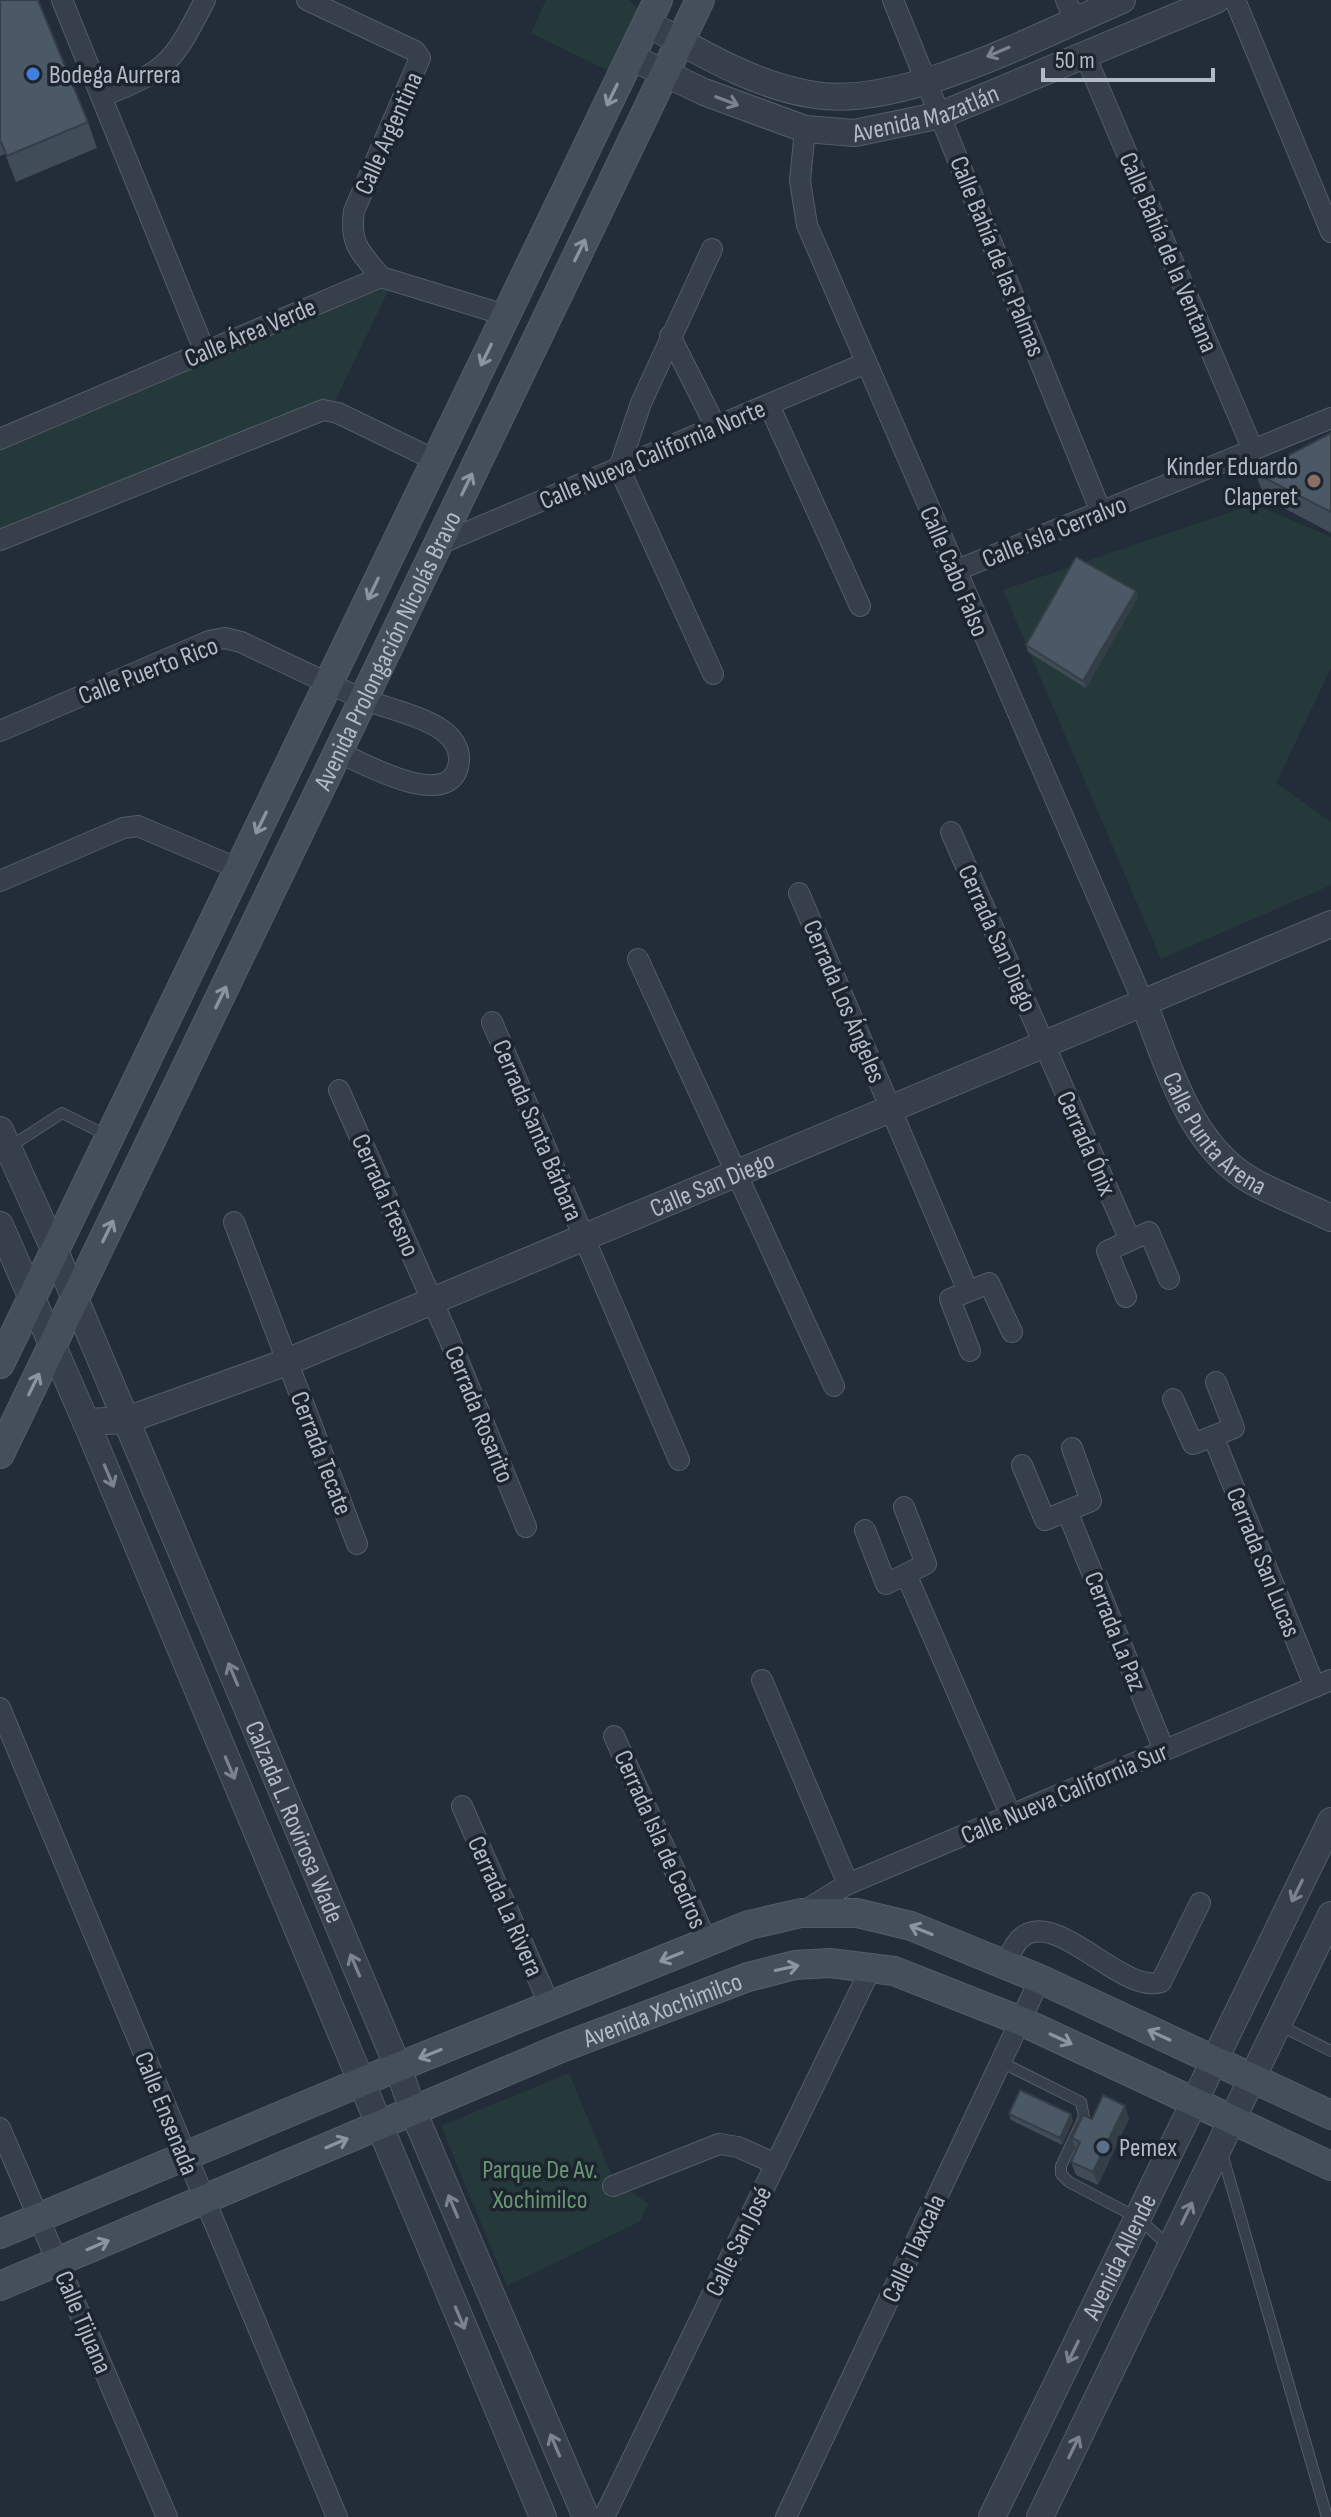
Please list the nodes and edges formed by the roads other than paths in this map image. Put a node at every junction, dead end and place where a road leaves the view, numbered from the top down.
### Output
1 (62, 0) edge
2 (205, 0) edge
3 (307, 0) edge
4 (700, 0) edge
5 (893, 0) edge
6 (1122, 0) edge
7 (1216, 0) edge
8 (1235, 0) edge
9 (647, 8) edge
10 (1070, 10) edge
11 (681, 41) junction
12 (1085, 55) junction
13 (631, 57) junction
14 (665, 74) junction
15 (927, 83) junction
16 (103, 96) junction
17 (941, 115) junction
18 (805, 129) junction
19 (1331, 232) edge
20 (712, 249) dead end
21 (381, 277) junction
22 (505, 315) junction
23 (670, 336) junction
24 (205, 352) junction
25 (866, 363) junction
26 (769, 405) junction
27 (1331, 418) edge
28 (716, 427) junction
29 (0, 439) edge
30 (1253, 450) junction
31 (435, 460) junction
32 (619, 468) junction
33 (1101, 512) junction
34 (0, 540) edge
35 (437, 545) junction
36 (955, 571) junction
37 (860, 606) dead end
38 (713, 674) dead end
39 (328, 683) junction
40 (364, 699) junction
41 (0, 731) edge
42 (338, 752) junction
43 (951, 832) dead end
44 (239, 869) junction
45 (0, 881) edge
46 (799, 893) dead end
47 (1331, 924) edge
48 (638, 959) dead end
49 (1144, 1004) junction
50 (492, 1022) dead end
51 (1044, 1045) junction
52 (339, 1090) dead end
53 (891, 1109) junction
54 (110, 1137) junction
55 (3, 1144) edge
56 (734, 1175) junction
57 (1331, 1218) edge
58 (234, 1222) dead end
59 (0, 1225) edge
60 (584, 1238) junction
61 (1130, 1240) junction
62 (55, 1251) junction
63 (1169, 1279) dead end
64 (959, 1295) junction
65 (32, 1297) junction
66 (1126, 1297) dead end
67 (75, 1301) junction
68 (432, 1301) junction
69 (1012, 1332) dead end
70 (52, 1347) junction
71 (970, 1351) dead end
72 (287, 1362) junction
73 (0, 1364) edge
74 (1216, 1382) dead end
75 (834, 1386) dead end
76 (1173, 1399) dead end
77 (127, 1420) junction
78 (86, 1422) junction
79 (1213, 1436) junction
80 (1072, 1448) dead end
81 (0, 1454) edge
82 (679, 1460) dead end
83 (1022, 1465) dead end
84 (904, 1507) dead end
85 (1067, 1511) junction
86 (526, 1527) dead end
87 (865, 1530) dead end
88 (357, 1544) dead end
89 (906, 1574) junction
90 (762, 1680) dead end
91 (1323, 1684) edge
92 (0, 1708) edge
93 (614, 1736) dead end
94 (1164, 1750) junction
95 (462, 1806) dead end
96 (1011, 1816) junction
97 (1331, 1821) edge
98 (848, 1884) junction
99 (1200, 1903) dead end
100 (801, 1913) junction
101 (1330, 1918) edge
102 (707, 1942) junction
103 (1004, 1965) junction
104 (872, 1966) junction
105 (1040, 1979) junction
106 (550, 2006) junction
107 (1021, 2021) junction
108 (1278, 2025) junction
109 (1331, 2051) edge
110 (1215, 2061) junction
111 (1001, 2062) junction
112 (398, 2067) junction
113 (1253, 2078) junction
114 (361, 2082) junction
115 (1195, 2101) junction
116 (413, 2111) junction
117 (1331, 2115) edge
118 (379, 2125) junction
119 (0, 2128) edge
120 (1226, 2132) junction
121 (185, 2156) junction
122 (776, 2164) junction
123 (1331, 2166) edge
124 (613, 2186) dead end
125 (203, 2200) junction
126 (39, 2218) junction
127 (1138, 2218) junction
128 (0, 2234) edge
129 (1171, 2248) junction
130 (58, 2261) junction
131 (0, 2286) edge
132 (167, 2517) edge
133 (337, 2517) edge
134 (543, 2517) edge
135 (586, 2517) edge
136 (604, 2517) edge
137 (786, 2517) edge
138 (992, 2517) edge
139 (1040, 2517) edge
140 (1327, 2517) edge

1 - 16 street
2 - 16 street
3 - 21 street, Calle Argentina
4 - 11 main road, Avenida Prolongación Nicolás Bravo
5 - 15 street, Calle Bahía de las Palmas
6 - 10 street, Avenida Mazatlán
7 - 12 street, Avenida Mazatlán
8 - 19 street
9 - 11 street, Avenida Mazatlán
9 - 13 main road, Avenida Prolongación Nicolás Bravo
10 -> 15 street, Avenida Mazatlán
11 - 14 main road, Avenida Prolongación Nicolás Bravo
11 - 15 street, Avenida Mazatlán
12 - 17 street, Avenida Mazatlán
12 - 30 street, Calle Bahía de la Ventana
13 - 14 street, Avenida Mazatlán
13 -> 22 main road, Avenida Prolongación Nicolás Bravo
14 -> 18 street, Avenida Mazatlán
35 -> 14 main road, Avenida Prolongación Nicolás Bravo
15 - 17 street, Calle Bahía de las Palmas
16 - 24 street
17 - 18 street, Avenida Mazatlán
17 - 33 street, Calle Bahía de las Palmas
18 - 25 street, Calle Cabo Falso
20 - 23 street
21 - 22 street
21 - 24 street, Calle Área Verde
22 -> 31 main road, Avenida Prolongación Nicolás Bravo
23 - 28 street
23 - 32 street
24 - 29 street, Calle Área Verde
25 - 26 street, Calle Nueva California Norte
25 - 36 street, Calle Cabo Falso
26 - 28 street, Calle Nueva California Norte
26 - 37 street
27 - 30 street, Calle Isla Cerralvo
28 - 32 street, Calle Nueva California Norte
30 - 33 street, Calle Isla Cerralvo
31 - 34 street
31 -> 39 main road, Avenida Prolongación Nicolás Bravo
32 - 35 street, Calle Nueva California Norte
32 - 38 street
33 - 36 street, Calle Isla Cerralvo
35 - 40 main road, Avenida Prolongación Nicolás Bravo
36 - 49 street, Calle Cabo Falso
39 - 40 street, Calle Puerto Rico
39 - 41 street, Calle Puerto Rico
39 -> 44 main road, Avenida Prolongación Nicolás Bravo
40 - 42 main road, Avenida Prolongación Nicolás Bravo
40 - 42 street, Calle Puerto Rico
67 -> 42 main road, Avenida Prolongación Nicolás Bravo
43 - 51 street, Cerrada San Diego
44 - 45 street
44 - 54 main road, Avenida Prolongación Nicolás Bravo
46 - 53 street, Cerrada Los Ángeles
47 - 49 street, Calle San Diego
48 - 56 street
49 - 51 street, Calle San Diego
49 - 57 street, Calle Punta Arena
50 - 60 street, Cerrada Santa Bárbara
51 - 53 street, Calle San Diego
51 - 61 street, Cerrada Ónix
52 - 68 street, Cerrada Fresno
53 - 56 street, Calle San Diego
53 - 64 street, Cerrada Los Ángeles
54 - 55 lane
54 - 62 main road, Avenida Prolongación Nicolás Bravo
55 - 62 street, Calzada L. Rovirosa Wade
56 - 60 street, Calle San Diego
56 - 75 street
58 - 72 street, Cerrada Tecate
59 - 65 street, Calzada L. Rovirosa Wade
60 - 68 street, Calle San Diego
60 - 82 street, Cerrada Santa Bárbara
61 - 63 street
61 - 66 street
62 - 65 main road, Avenida Prolongación Nicolás Bravo
62 - 67 street, Calzada L. Rovirosa Wade
64 - 69 street
64 - 71 street, Cerrada Los Ángeles
65 - 70 street, Calzada L. Rovirosa Wade
65 - 73 main road, Avenida Prolongación Nicolás Bravo
67 - 70 main road, Avenida Prolongación Nicolás Bravo
67 - 77 street, Calzada L. Rovirosa Wade
68 - 72 street, Calle San Diego
68 - 86 street, Cerrada Rosarito
70 - 78 street, Calzada L. Rovirosa Wade
81 -> 70 main road, Avenida Prolongación Nicolás Bravo
72 - 77 street, Calle San Diego
72 - 88 street, Cerrada Tecate
74 - 79 street
76 - 79 street
77 - 78 street, Calle San Diego
112 -> 77 street, Calzada L. Rovirosa Wade
78 -> 114 street, Calzada L. Rovirosa Wade
79 - 91 street, Cerrada San Lucas
80 - 85 street
83 - 85 street
84 - 89 street
85 - 94 street, Cerrada La Paz
87 - 89 street
89 - 96 street
90 - 98 street
91 - 94 street, Calle Nueva California Sur
92 - 121 street, Calle Ensenada
93 - 102 street, Cerrada Isla de Cedros
94 - 96 street, Calle Nueva California Sur
95 - 106 street, Cerrada La Rivera
96 - 98 street, Calle Nueva California Sur
97 -> 110 street, Avenida Allende
98 - 100 street, Calle Nueva California Sur
99 - 103 street
100 - 102 main road, Avenida Xochimilco
103 -> 100 main road, Avenida Xochimilco
101 - 108 street, Avenida Allende
102 -> 106 main road, Avenida Xochimilco
103 - 105 main road, Avenida Xochimilco
104 - 107 main road, Avenida Xochimilco
116 -> 104 main road, Avenida Xochimilco
104 - 122 street, Calle San José
105 - 107 street, Calle Tlaxcala
110 -> 105 main road, Avenida Xochimilco
106 -> 112 main road, Avenida Xochimilco
107 - 111 street, Calle Tlaxcala
107 -> 115 main road, Avenida Xochimilco
108 - 109 lane
108 - 113 street, Avenida Allende
110 - 113 main road, Avenida Xochimilco
110 - 115 street, Avenida Allende
111 - 127 lane
111 - 137 street, Calle Tlaxcala
112 - 114 main road, Avenida Xochimilco
112 - 116 street, Calzada L. Rovirosa Wade
113 - 117 main road, Avenida Xochimilco
113 - 120 street, Avenida Allende
114 - 118 street, Calzada L. Rovirosa Wade
114 - 121 main road, Avenida Xochimilco
115 - 120 main road, Avenida Xochimilco
115 - 127 street, Avenida Allende
116 - 118 main road, Avenida Xochimilco
135 -> 116 street, Calzada L. Rovirosa Wade
125 -> 118 main road, Avenida Xochimilco
118 -> 134 street, Calzada L. Rovirosa Wade
119 - 126 street, Calle Tijuana
120 - 123 main road, Avenida Xochimilco
129 -> 120 street, Avenida Allende
120 - 140 lane
121 - 125 street, Calle Ensenada
121 - 126 main road, Avenida Xochimilco
122 - 124 street
122 - 136 street, Calle San José
130 -> 125 main road, Avenida Xochimilco
125 - 133 street, Calle Ensenada
126 - 128 main road, Avenida Xochimilco
126 - 130 street, Calle Tijuana
127 - 129 lane
127 -> 138 street, Avenida Allende
139 -> 129 street, Avenida Allende
130 - 131 main road, Avenida Xochimilco
130 - 132 street, Calle Tijuana

